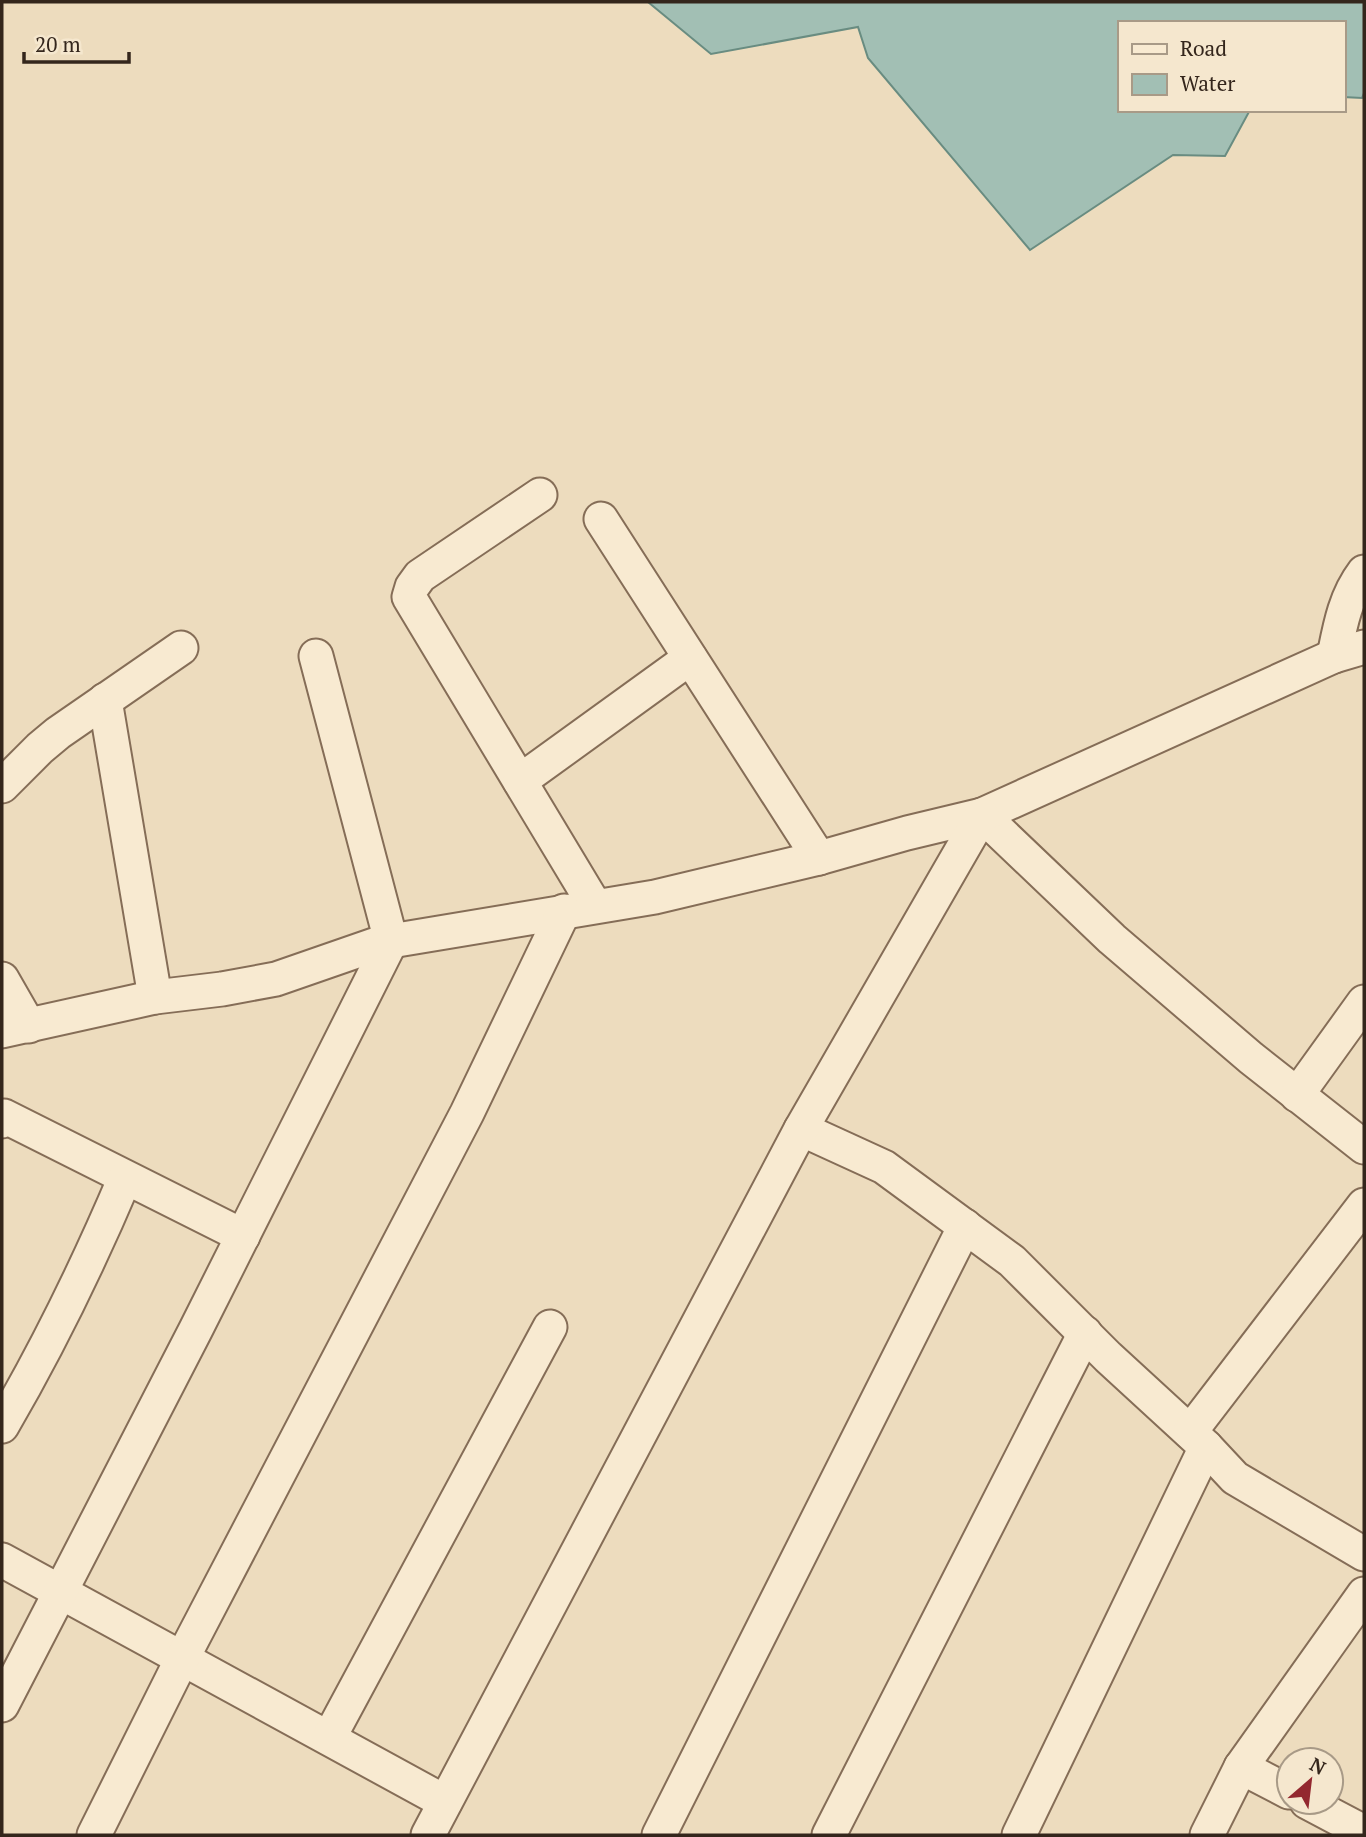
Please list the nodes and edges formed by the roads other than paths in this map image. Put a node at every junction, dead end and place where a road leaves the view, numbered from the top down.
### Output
1 (540, 495) dead end
2 (601, 519) dead end
3 (1364, 572) edge
4 (181, 648) dead end
5 (1349, 651) edge
6 (316, 656) dead end
7 (690, 658) junction
8 (105, 701) junction
9 (520, 781) junction
10 (2, 786) edge
11 (982, 815) junction
12 (820, 858) junction
13 (580, 909) junction
14 (391, 941) junction
15 (2, 979) edge
16 (155, 997) junction
17 (1364, 1002) edge
18 (15, 1028) edge
19 (1297, 1095) junction
20 (2, 1121) edge
21 (801, 1129) junction
22 (1364, 1147) edge
23 (125, 1178) junction
24 (1364, 1205) edge
25 (965, 1226) junction
26 (243, 1236) junction
27 (550, 1327) dead end
28 (1085, 1333) junction
29 (2, 1426) edge
30 (1198, 1440) junction
31 (1364, 1554) edge
32 (2, 1560) edge
33 (60, 1592) junction
34 (1364, 1594) edge
35 (183, 1657) junction
36 (2, 1705) edge
37 (329, 1738) junction
38 (1241, 1767) junction
39 (1275, 1785) edge
40 (445, 1802) junction
41 (1334, 1816) edge
42 (1364, 1832) edge
43 (94, 1835) edge
44 (428, 1835) edge
45 (659, 1835) edge
46 (829, 1835) edge
47 (1019, 1835) edge
48 (1207, 1835) edge

1 - 9 street
2 - 7 street
3 - 5 street
4 - 8 street
5 - 11 street
6 - 14 street
7 - 9 street
7 - 12 street
8 - 10 street
8 - 16 street
9 - 13 street
11 - 12 street
11 - 19 street
11 - 21 street
12 - 13 street
13 - 14 street
13 - 35 street
14 - 16 street
14 - 26 street
15 - 18 street
16 - 18 street
17 - 19 street
19 - 22 street
20 - 23 street
21 - 25 street
21 - 40 street
23 - 26 street
23 - 29 street
24 - 30 street
25 - 28 street
25 - 45 street
26 - 33 street
27 - 37 street
28 - 30 street
28 - 46 street
30 - 31 street
30 - 47 street
32 - 33 street
33 - 35 street
33 - 36 street
34 - 38 street
35 - 37 street
35 - 43 street
37 - 40 street
38 - 39 street
38 - 48 street
40 - 44 street
41 - 42 street

